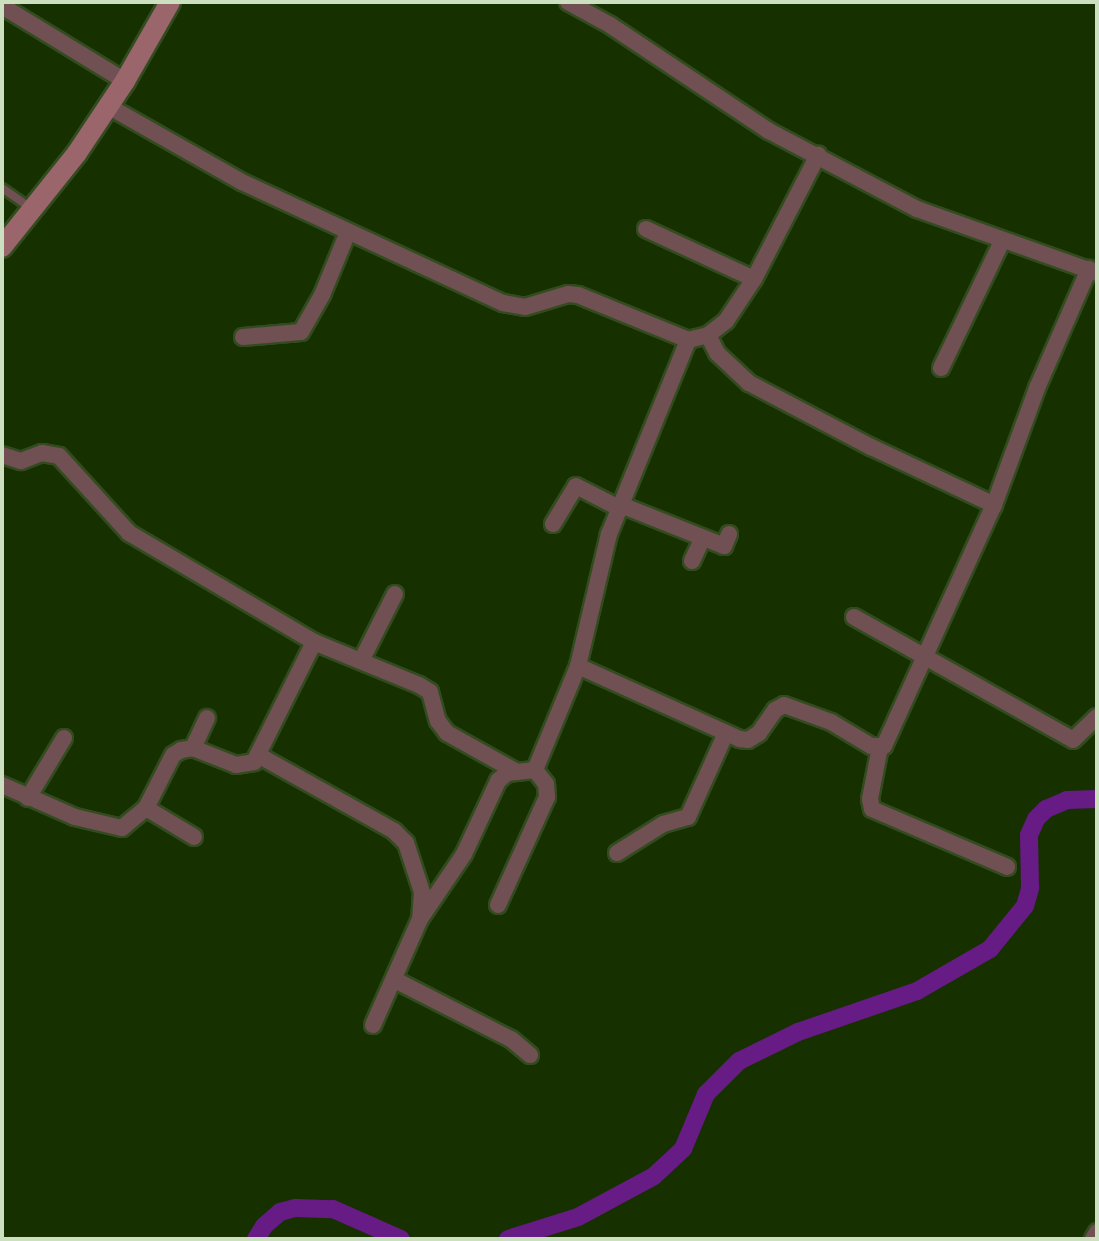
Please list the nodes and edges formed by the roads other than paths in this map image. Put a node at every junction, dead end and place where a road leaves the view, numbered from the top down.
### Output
1 (170, 2) edge
2 (576, 4) edge
3 (7, 9) dead end
4 (125, 81) junction
5 (108, 106) junction
6 (818, 155) junction
7 (2, 188) edge
8 (33, 210) junction
9 (646, 229) dead end
10 (348, 232) junction
11 (1002, 241) junction
12 (2, 247) edge
13 (1093, 271) edge
14 (754, 279) junction
15 (708, 335) junction
16 (243, 337) dead end
17 (688, 340) junction
18 (941, 368) dead end
19 (2, 455) edge
20 (994, 505) junction
21 (620, 507) junction
22 (553, 524) dead end
23 (729, 534) dead end
24 (702, 540) junction
25 (692, 561) dead end
26 (395, 594) dead end
27 (854, 617) dead end
28 (314, 642) junction
29 (924, 658) junction
30 (361, 661) junction
31 (578, 666) junction
32 (1097, 717) edge
33 (207, 718) dead end
34 (725, 735) junction
35 (64, 738) dead end
36 (880, 747) junction
37 (193, 748) junction
38 (258, 755) junction
39 (535, 770) junction
40 (517, 772) junction
41 (2, 785) edge
42 (28, 798) junction
43 (146, 808) junction
44 (194, 837) dead end
45 (617, 853) dead end
46 (1007, 867) dead end
47 (498, 905) dead end
48 (420, 919) junction
49 (395, 980) junction
50 (373, 1025) dead end
51 (530, 1055) dead end
52 (1097, 1232) edge
53 (1093, 1239) edge

1 - 4 main road
2 - 6 street
3 - 4 street
4 - 5 main road
5 - 8 main road
5 - 10 street
6 - 11 street
6 - 14 street
7 - 8 lane
8 - 12 main road
9 - 14 street
10 - 16 street
10 - 17 street
11 - 13 street
11 - 18 street
13 - 20 street
14 - 15 street
15 - 17 street
15 - 20 street
17 - 21 street
19 - 28 street
20 - 29 street
21 - 22 street
21 - 24 street
21 - 31 street
23 - 24 street
24 - 25 street
26 - 30 street
27 - 29 street
28 - 30 street
28 - 38 street
29 - 32 street
29 - 36 street
30 - 40 street
31 - 34 street
31 - 39 street
33 - 37 street
34 - 36 street
34 - 45 street
35 - 42 street
36 - 46 street
37 - 38 street
37 - 43 street
38 - 48 street
39 - 40 street
39 - 47 street
40 - 48 street
41 - 42 street
42 - 43 street
43 - 44 street
48 - 49 street
49 - 50 street
49 - 51 street
52 - 53 street

